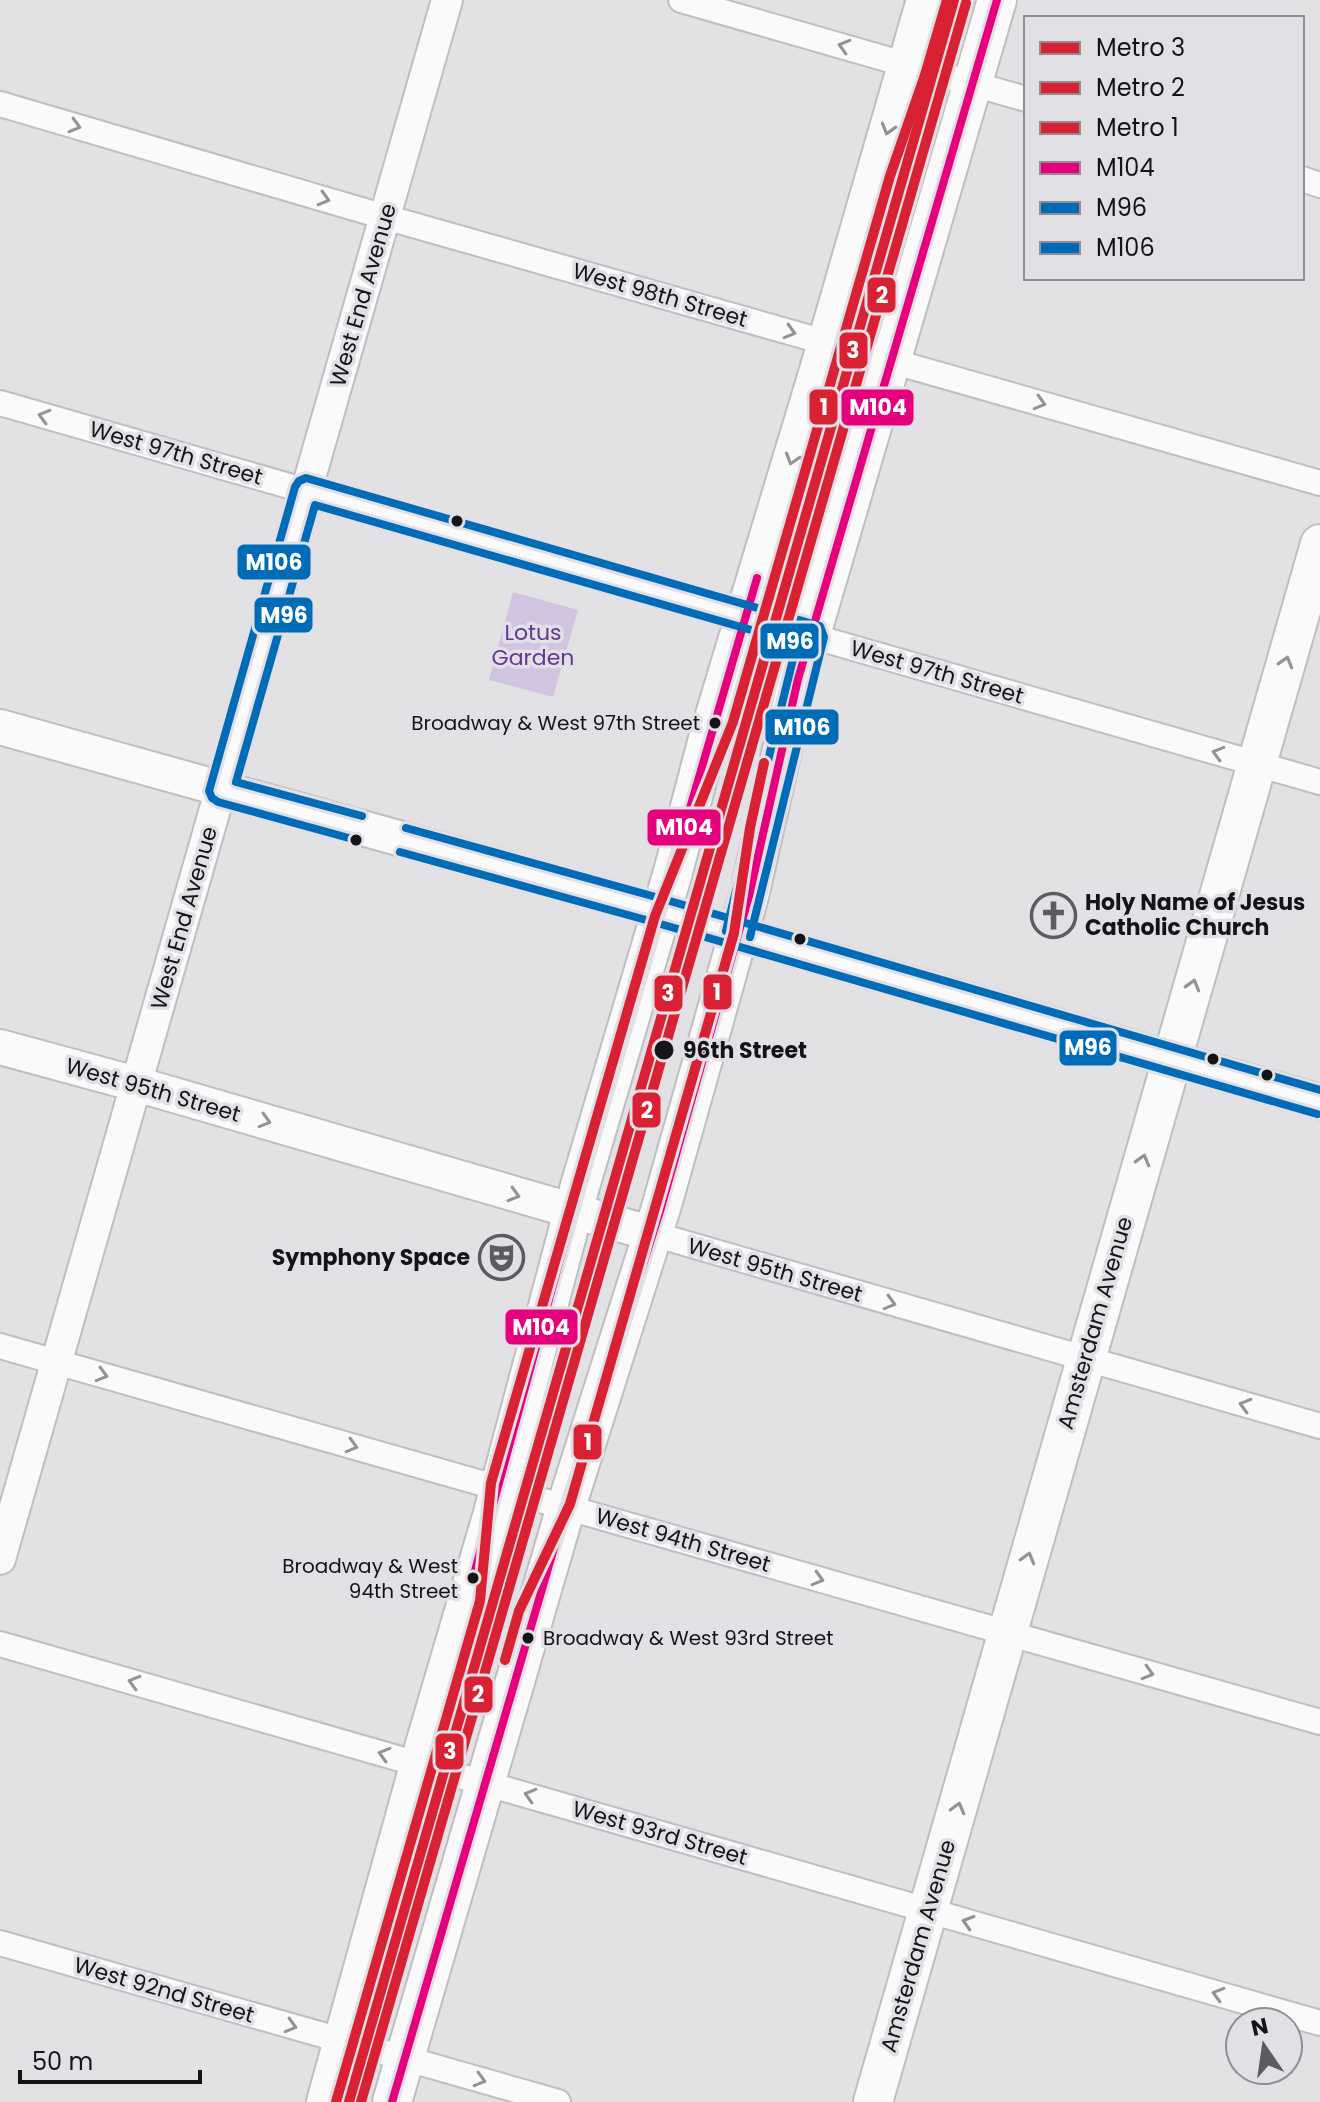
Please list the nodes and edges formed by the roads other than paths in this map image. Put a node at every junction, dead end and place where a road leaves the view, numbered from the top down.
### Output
1 (447, 0) edge
2 (681, 0) edge
3 (926, 0) edge
4 (997, 0) edge
5 (907, 65) junction
6 (971, 84) junction
7 (1024, 98) edge
8 (0, 104) edge
9 (385, 217) junction
10 (827, 342) junction
11 (892, 361) junction
12 (0, 403) edge
13 (1320, 483) edge
14 (307, 490) junction
15 (1320, 544) edge
16 (745, 616) junction
17 (812, 635) junction
18 (0, 727) edge
19 (1258, 765) junction
20 (1320, 782) edge
21 (221, 790) junction
22 (660, 911) junction
23 (738, 934) junction
24 (0, 1047) edge
25 (1172, 1060) junction
26 (136, 1084) junction
27 (1320, 1102) edge
28 (573, 1212) junction
29 (653, 1234) junction
30 (0, 1346) edge
31 (1085, 1359) junction
32 (56, 1362) junction
33 (1320, 1426) edge
34 (500, 1488) junction
35 (566, 1507) junction
36 (0, 1559) edge
37 (1007, 1632) junction
38 (0, 1644) edge
39 (1320, 1722) edge
40 (419, 1764) junction
41 (486, 1783) junction
42 (928, 1910) junction
43 (0, 1943) edge
44 (1320, 2023) edge
45 (344, 2041) junction
46 (405, 2058) junction
47 (326, 2102) edge
48 (392, 2102) edge
49 (558, 2102) edge
50 (873, 2102) edge

1 - 9 street, West End Avenue
5 -> 2 street
3 - 5 main road
4 - 6 main road
5 - 6 street
5 -> 10 main road
6 - 7 street
6 - 11 main road
8 -> 9 street, West 98th Street
9 -> 10 street, West 98th Street
9 - 14 street, West End Avenue
10 - 11 street, West 98th Street
10 -> 16 main road
11 -> 13 street, West 98th Street
11 - 17 main road
14 -> 12 street, West 97th Street
14 - 16 street, West 97th Street
14 - 21 street, West End Avenue
19 -> 15 main road, Amsterdam Avenue
16 - 17 street, West 97th Street
16 - 22 main road
19 -> 17 street, West 97th Street
17 - 23 main road
18 - 21 main road
19 - 20 street, West 97th Street
25 -> 19 main road, Amsterdam Avenue
21 - 22 main road
21 - 26 street, West End Avenue
22 - 23 main road
22 - 28 main road
23 - 25 main road
23 - 29 main road
24 - 26 main road, West 95th Street
25 - 27 main road
31 -> 25 main road, Amsterdam Avenue
26 -> 28 main road, West 95th Street
26 - 32 street, West End Avenue
28 - 29 main road, West 95th Street
28 - 34 main road
29 -> 31 street, West 95th Street
29 - 35 main road
30 - 32 street, West 94th Street
33 -> 31 street, West 95th Street
37 -> 31 main road, Amsterdam Avenue
32 -> 34 street, West 94th Street
32 - 36 street, West End Avenue
34 - 35 street, West 94th Street
34 - 40 main road
35 -> 37 street, West 94th Street
35 - 41 main road
37 -> 39 street, West 94th Street
42 -> 37 main road, Amsterdam Avenue
40 -> 38 street, West 93rd Street
40 - 41 street, West 93rd Street
40 - 45 main road
42 -> 41 street, West 93rd Street
41 - 46 main road
44 -> 42 street, West 93rd Street
42 - 50 main road, Amsterdam Avenue
43 -> 45 street, West 92nd Street
45 - 46 street, West 92nd Street
45 - 47 main road
46 - 48 main road
46 -> 49 street, West 92nd Street

